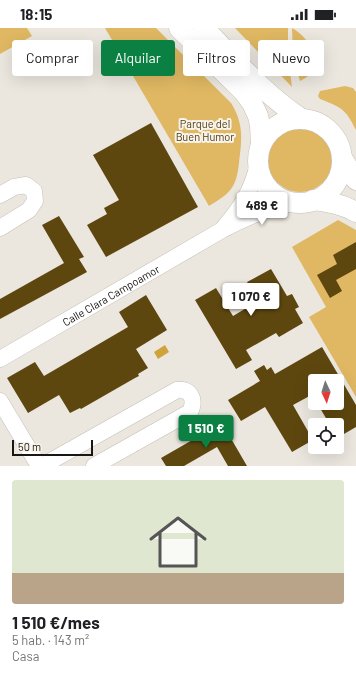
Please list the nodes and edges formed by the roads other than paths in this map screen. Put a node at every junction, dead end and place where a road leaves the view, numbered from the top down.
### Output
1 (179, 28) edge
2 (204, 28) edge
3 (302, 119) junction
4 (261, 145) junction
5 (342, 158) junction
6 (258, 164) junction
7 (356, 180) edge
8 (0, 195) edge
9 (304, 201) junction
10 (356, 212) edge
11 (0, 228) edge
12 (222, 230) junction
13 (0, 359) edge
14 (0, 401) edge
15 (70, 450) junction
16 (48, 465) edge
17 (67, 466) edge
18 (94, 466) edge

1 - 4 main road
2 - 3 main road
3 - 4 main road
3 - 5 main road
4 - 6 main road
5 - 7 main road
5 - 9 main road
6 - 9 main road
6 - 12 street, Calle Clara Campoamor
8 - 11 street
9 - 10 main road
9 - 12 street, Calle Clara Campoamor
12 - 13 street, Calle Clara Campoamor
14 - 16 street
15 - 16 street
15 - 17 street
15 - 18 street

